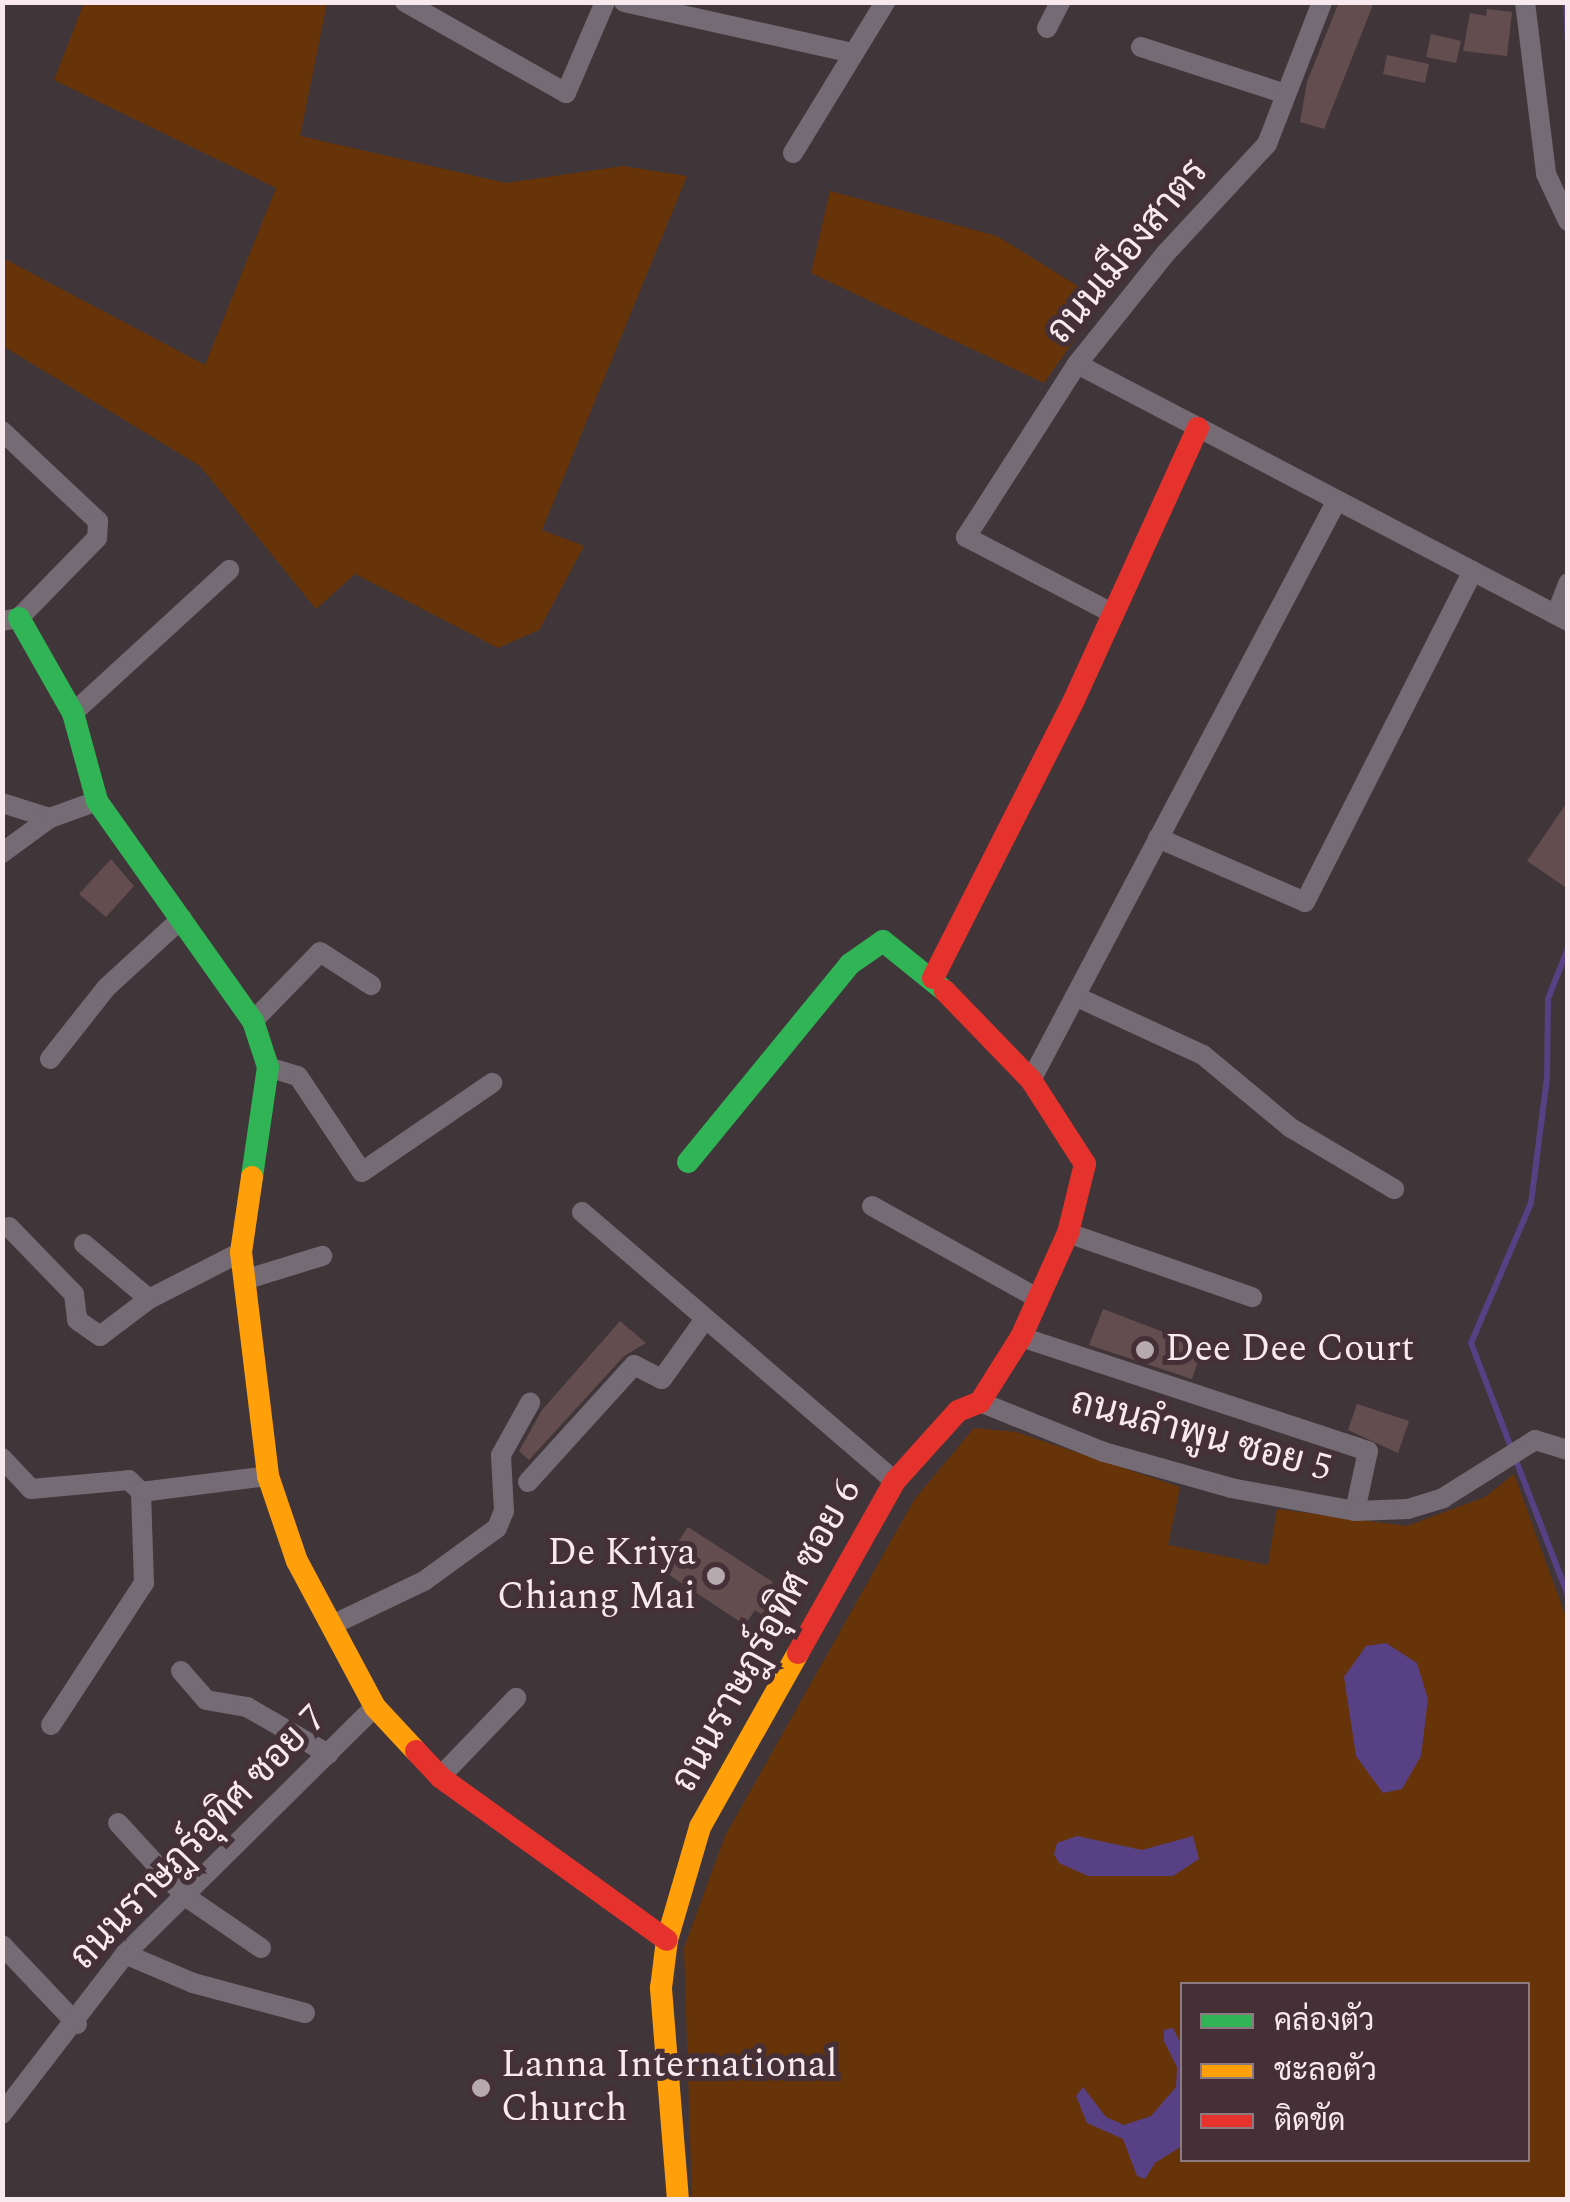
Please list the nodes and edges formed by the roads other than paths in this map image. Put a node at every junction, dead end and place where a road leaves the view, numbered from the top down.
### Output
1 (405, 2) edge
2 (605, 2) edge
3 (624, 2) edge
4 (885, 2) edge
5 (1060, 2) edge
6 (1322, 2) edge
7 (1526, 2) edge
8 (1046, 28) dead end
9 (1141, 48) dead end
10 (852, 53) junction
11 (1286, 94) junction
12 (793, 154) dead end
13 (1568, 221) edge
14 (1077, 364) junction
15 (1198, 428) junction
16 (2, 431) edge
17 (1336, 502) junction
18 (229, 570) dead end
19 (1473, 572) junction
20 (1568, 583) edge
21 (1114, 614) junction
22 (1562, 618) edge
23 (11, 619) edge
24 (73, 713) junction
25 (97, 801) junction
26 (2, 802) edge
27 (50, 818) junction
28 (1158, 838) junction
29 (2, 853) edge
30 (182, 918) junction
31 (933, 978) junction
32 (371, 985) dead end
33 (1078, 997) junction
34 (253, 1022) junction
35 (50, 1059) dead end
36 (268, 1067) junction
37 (1031, 1080) junction
38 (492, 1082) dead end
39 (688, 1162) dead end
40 (1394, 1188) dead end
41 (872, 1206) dead end
42 (582, 1212) dead end
43 (9, 1228) dead end
44 (1068, 1233) junction
45 (84, 1244) dead end
46 (241, 1252) junction
47 (322, 1256) dead end
48 (244, 1280) junction
49 (1252, 1296) dead end
50 (150, 1299) junction
51 (1039, 1299) junction
52 (704, 1319) junction
53 (1020, 1337) junction
54 (980, 1402) junction
55 (530, 1403) dead end
56 (1568, 1450) edge
57 (2, 1458) edge
58 (268, 1476) junction
59 (895, 1480) junction
60 (528, 1482) dead end
61 (141, 1492) junction
62 (1355, 1510) junction
63 (332, 1625) junction
64 (182, 1671) dead end
65 (516, 1698) dead end
66 (375, 1707) junction
67 (50, 1725) dead end
68 (328, 1754) junction
69 (440, 1777) junction
70 (118, 1823) dead end
71 (185, 1896) junction
72 (667, 1940) junction
73 (2, 1945) edge
74 (261, 1948) dead end
75 (125, 1954) junction
76 (305, 2013) dead end
77 (77, 2024) junction
78 (2, 2114) edge
79 (678, 2200) edge

1 - 2 street
3 - 10 street
4 - 10 street
5 - 8 street
6 - 11 street, ถนนเมืองสาตร
7 - 13 street
9 - 11 street
10 - 12 street
11 - 14 street, ถนนเมืองสาตร
14 - 15 street
14 - 21 street, ถนนเมืองสาตร
15 - 17 street
15 - 21 street
16 - 23 street
17 - 19 street
17 - 28 street
18 - 24 street
19 - 22 street
19 - 28 street
20 - 22 street
21 - 31 street
23 - 24 street
24 - 25 street
25 - 27 street
25 - 30 street
26 - 27 street
27 - 29 street
28 - 33 street
30 - 34 street
30 - 35 street
31 - 37 street
31 - 39 street
32 - 34 street
33 - 37 street
33 - 40 street
34 - 36 street
36 - 38 street
36 - 46 street
37 - 44 street, ถนนราษฎร์อุทิศ ซอย 6
41 - 51 street
42 - 52 street
43 - 50 street
44 - 49 street
44 - 51 street, ถนนราษฎร์อุทิศ ซอย 6
45 - 50 street
46 - 48 street
46 - 50 street
47 - 48 street
48 - 58 street
51 - 53 street, ถนนราษฎร์อุทิศ ซอย 6
52 - 59 street
52 - 60 street
53 - 54 street, ถนนราษฎร์อุทิศ ซอย 6
53 - 62 street
54 - 59 street, ถนนราษฎร์อุทิศ ซอย 6
54 - 62 street, ถนนลำพูน ซอย 5
55 - 63 street
56 - 62 street, ถนนลำพูน ซอย 5
57 - 61 street
58 - 61 street
58 - 63 street
59 - 72 street, ถนนราษฎร์อุทิศ ซอย 6
61 - 67 street
63 - 66 street
64 - 68 street
65 - 69 street
66 - 68 street, ถนนราษฎร์อุทิศ ซอย 7
66 - 69 street
68 - 71 street, ถนนราษฎร์อุทิศ ซอย 7
69 - 72 street
70 - 71 street
71 - 74 street
71 - 75 street, ถนนราษฎร์อุทิศ ซอย 7
72 - 79 street, ถนนราษฎร์อุทิศ ซอย 6
73 - 77 street
75 - 76 street
75 - 77 street, ถนนราษฎร์อุทิศ ซอย 7
77 - 78 street, ถนนราษฎร์อุทิศ ซอย 7

